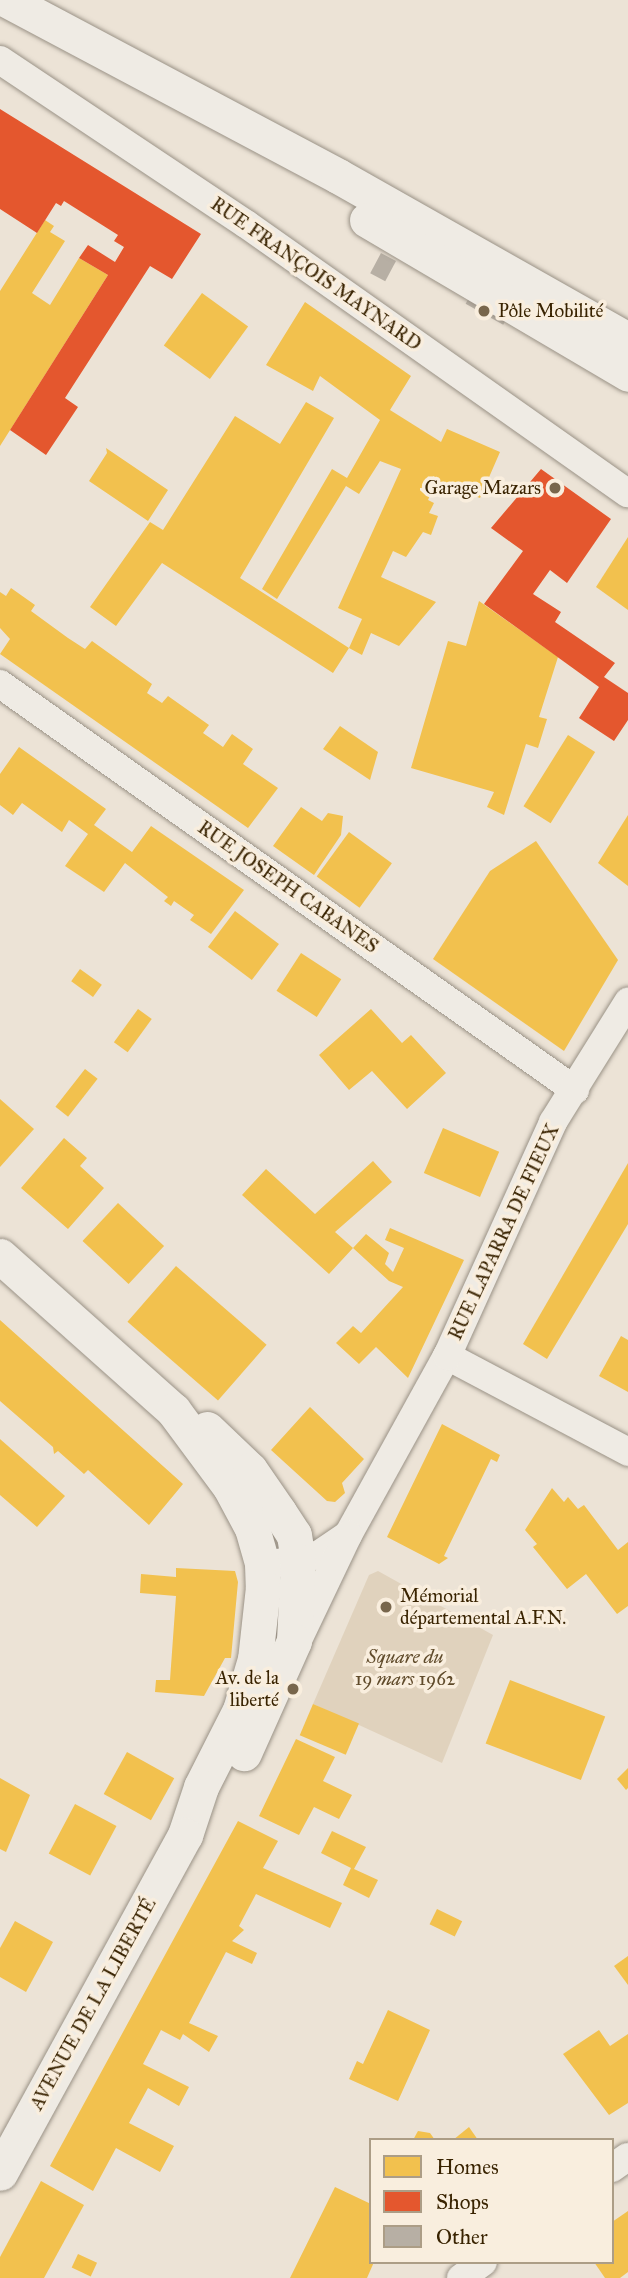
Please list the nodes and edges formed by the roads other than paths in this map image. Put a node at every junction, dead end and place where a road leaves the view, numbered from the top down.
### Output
1 (7, 0) edge
2 (91, 47) junction
3 (0, 60) edge
4 (628, 340) edge
5 (628, 374) edge
6 (628, 494) edge
7 (0, 684) edge
8 (628, 1002) edge
9 (575, 1090) junction
10 (0, 1256) edge
11 (447, 1356) junction
12 (173, 1410) junction
13 (628, 1452) edge
14 (348, 1535) junction
15 (298, 1561) junction
16 (262, 1564) junction
17 (276, 1688) junction
18 (185, 1835) junction
19 (0, 2173) edge
20 (480, 2264) edge
21 (461, 2278) edge

1 - 2 street
2 - 4 street
2 - 5 street
3 - 6 street, RUE FRANÇOIS MAYNARD
7 - 9 street, RUE JOSEPH CABANES
8 - 9 street, RUE LAPARRA DE FIEUX
9 - 11 street, RUE LAPARRA DE FIEUX
10 - 12 street
11 - 13 street
11 - 14 street, AVENUE DE LA LIBERTÉ
12 - 15 street, AVENUE DE LA LIBERTÉ
12 - 16 street
14 - 15 street, AVENUE DE LA LIBERTÉ
14 - 17 street, AVENUE DE LA LIBERTÉ
15 - 16 street, AVENUE DE LA LIBERTÉ
15 - 17 street, AVENUE DE LA LIBERTÉ
16 - 18 street, AVENUE DE LA LIBERTÉ
17 - 18 street, AVENUE DE LA LIBERTÉ
18 - 19 street, AVENUE DE LA LIBERTÉ
20 - 21 street

